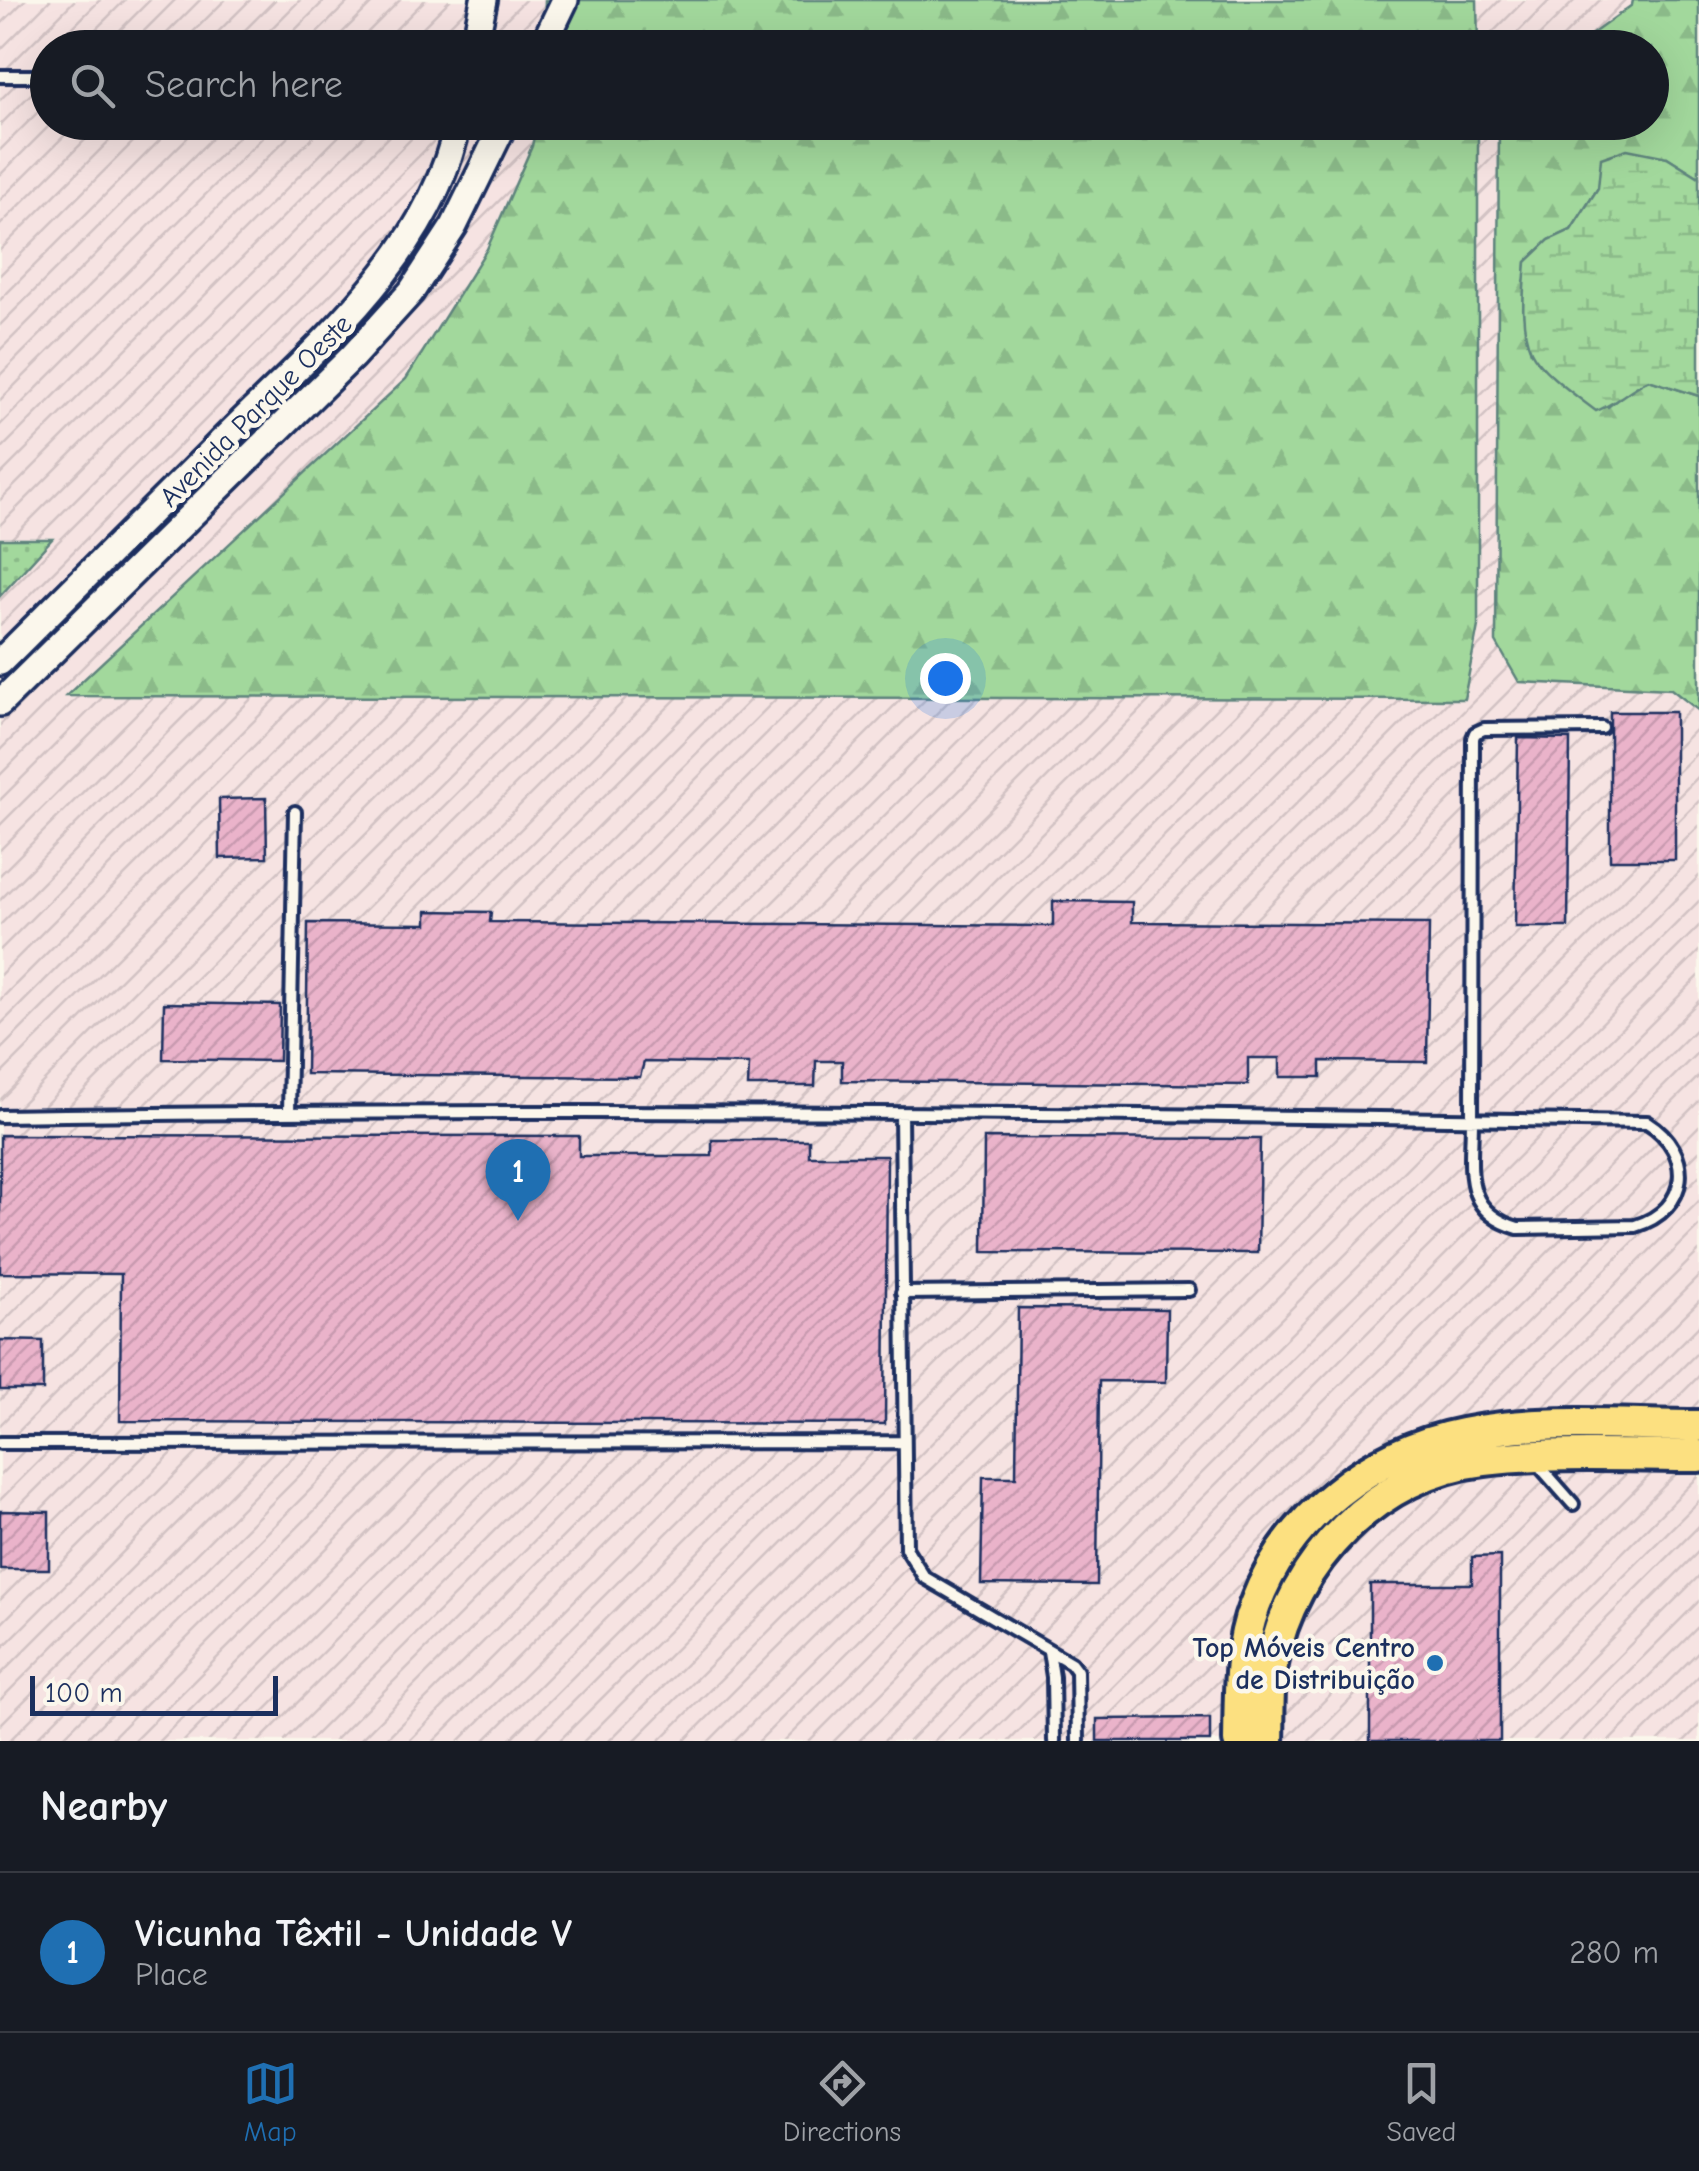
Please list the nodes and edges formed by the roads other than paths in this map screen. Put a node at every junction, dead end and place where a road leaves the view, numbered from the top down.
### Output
1 (484, 0) edge
2 (565, 0) edge
3 (478, 30) edge
4 (551, 30) edge
5 (0, 76) edge
6 (30, 76) edge
7 (453, 140) edge
8 (496, 140) edge
9 (0, 662) edge
10 (0, 703) edge
11 (1602, 728) dead end
12 (294, 812) dead end
13 (289, 1112) junction
14 (901, 1114) junction
15 (0, 1116) edge
16 (1472, 1120) junction
17 (1189, 1290) dead end
18 (902, 1293) junction
19 (1699, 1426) edge
20 (903, 1442) junction
21 (0, 1443) edge
22 (1699, 1456) edge
23 (1532, 1458) junction
24 (1573, 1504) dead end
25 (1049, 1652) junction
26 (1054, 1741) edge
27 (1078, 1741) edge
28 (1239, 1741) edge
29 (1268, 1741) edge

1 - 3 street
2 - 4 street
5 - 6 lane
7 - 9 street, Avenida Parque Oeste
8 - 10 street, Avenida Parque Oeste
11 - 16 lane
12 - 13 lane
13 - 14 lane
13 - 15 lane
14 - 16 lane
14 - 18 lane
16 - 16 lane
17 - 18 lane
18 - 20 lane
19 - 28 main road
20 - 21 lane
20 - 25 lane
22 - 23 main road
23 - 24 lane
23 - 29 main road
25 - 26 lane
25 - 27 lane

